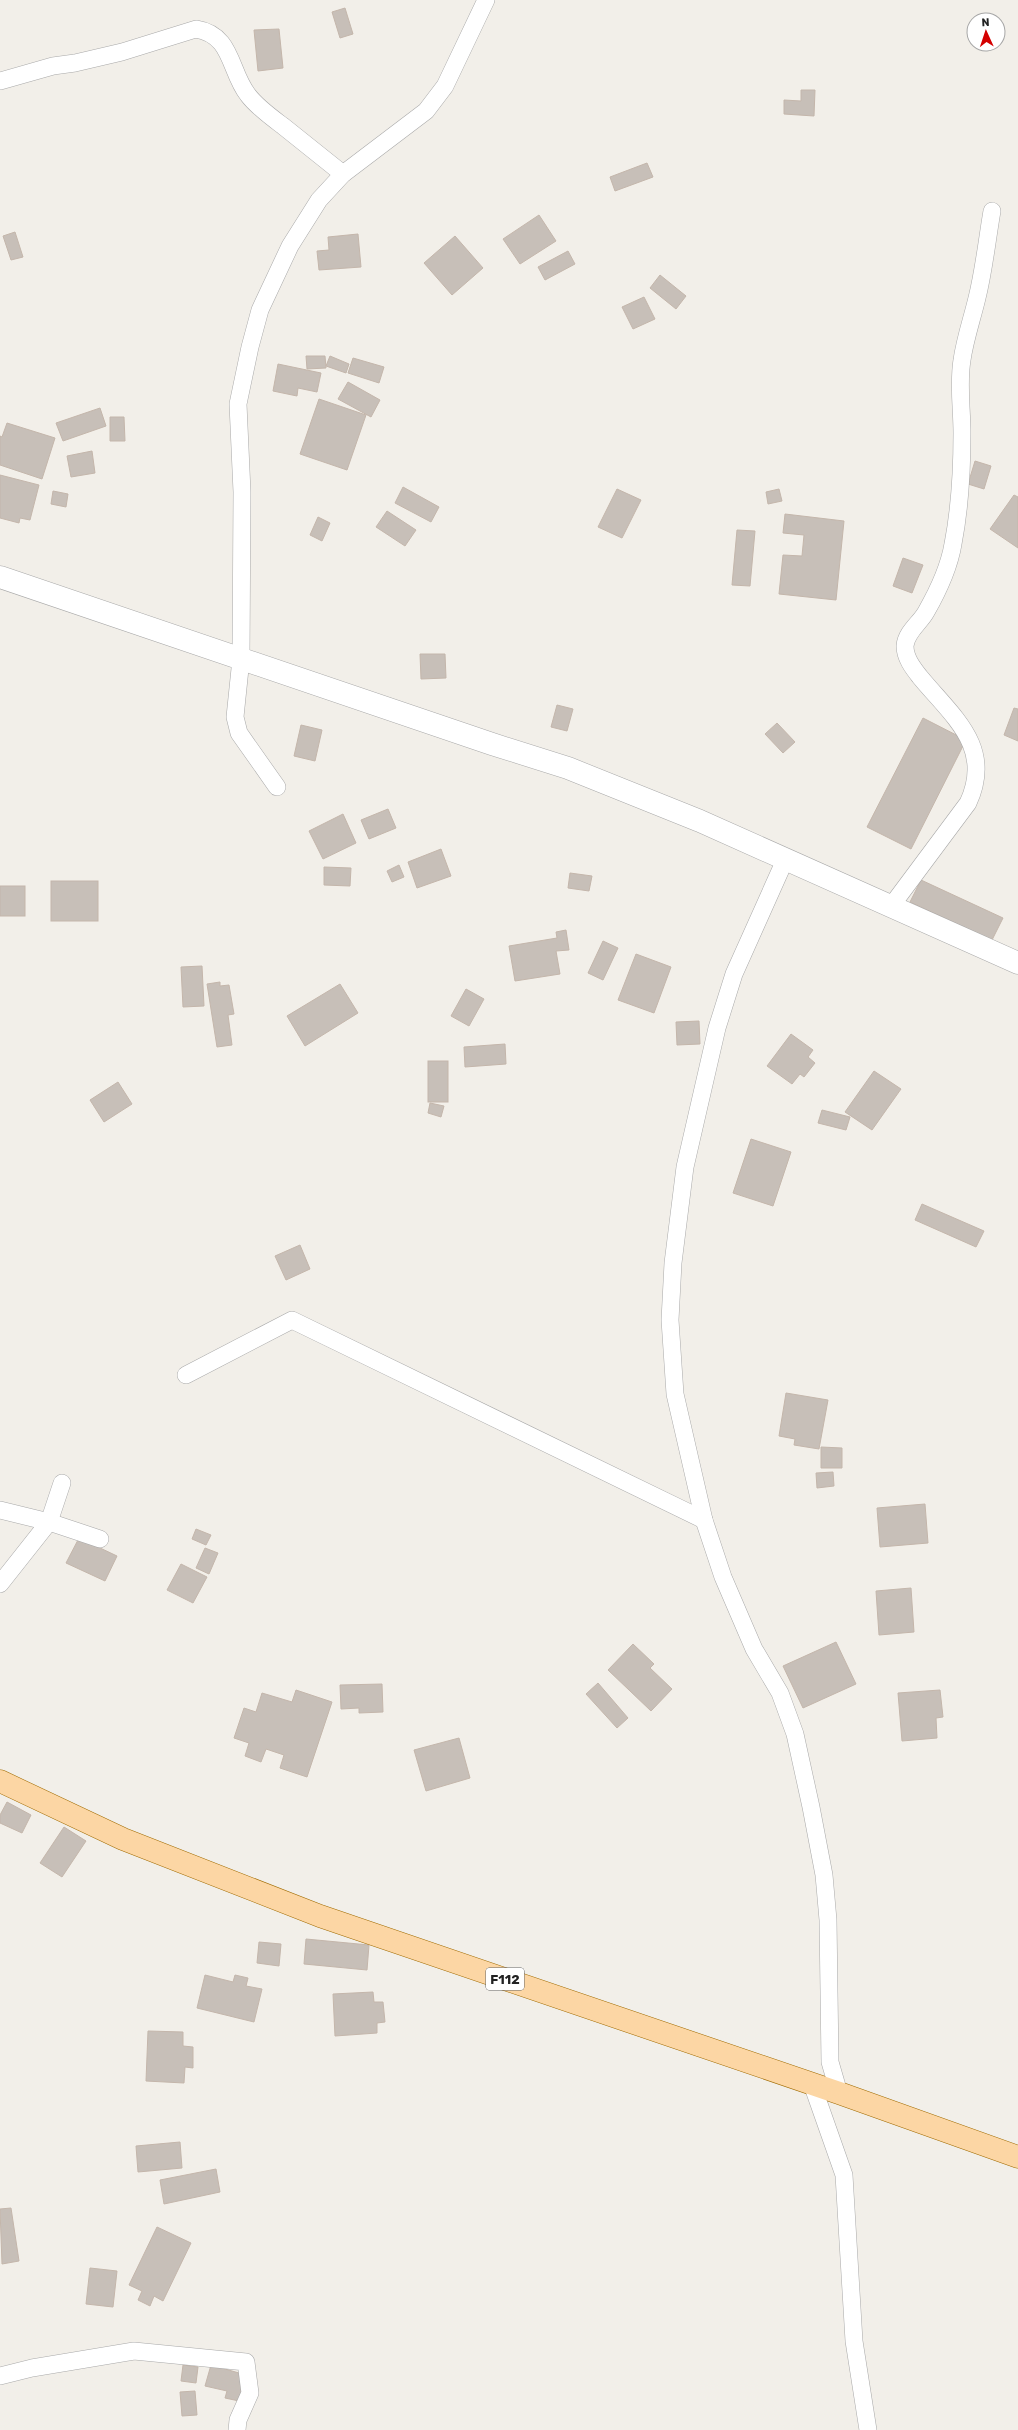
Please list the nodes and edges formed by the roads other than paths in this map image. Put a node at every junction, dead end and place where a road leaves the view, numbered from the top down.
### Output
1 (486, 0) edge
2 (0, 80) edge
3 (343, 174) junction
4 (992, 211) dead end
5 (0, 577) edge
6 (241, 659) junction
7 (277, 787) dead end
8 (785, 860) junction
9 (892, 905) junction
10 (1018, 963) edge
11 (186, 1375) dead end
12 (62, 1483) dead end
13 (0, 1510) edge
14 (704, 1520) junction
15 (49, 1522) junction
16 (100, 1539) dead end
17 (0, 1584) edge
18 (0, 1781) edge
19 (812, 2084) junction
20 (839, 2093) junction
21 (1018, 2157) edge
22 (0, 2376) edge
23 (237, 2430) edge
24 (868, 2430) edge

1 - 3 street
2 - 3 street
3 - 6 street
4 - 9 street
5 - 6 street
6 - 7 street
6 - 8 street
8 - 9 street
8 - 14 street
9 - 10 street
11 - 14 street
12 - 15 street
13 - 15 street
14 - 20 street
15 - 16 street
15 - 17 street
18 - 19 main road, F112
19 - 20 main road, F112
19 - 24 street
20 - 21 main road, F112
22 - 23 street

